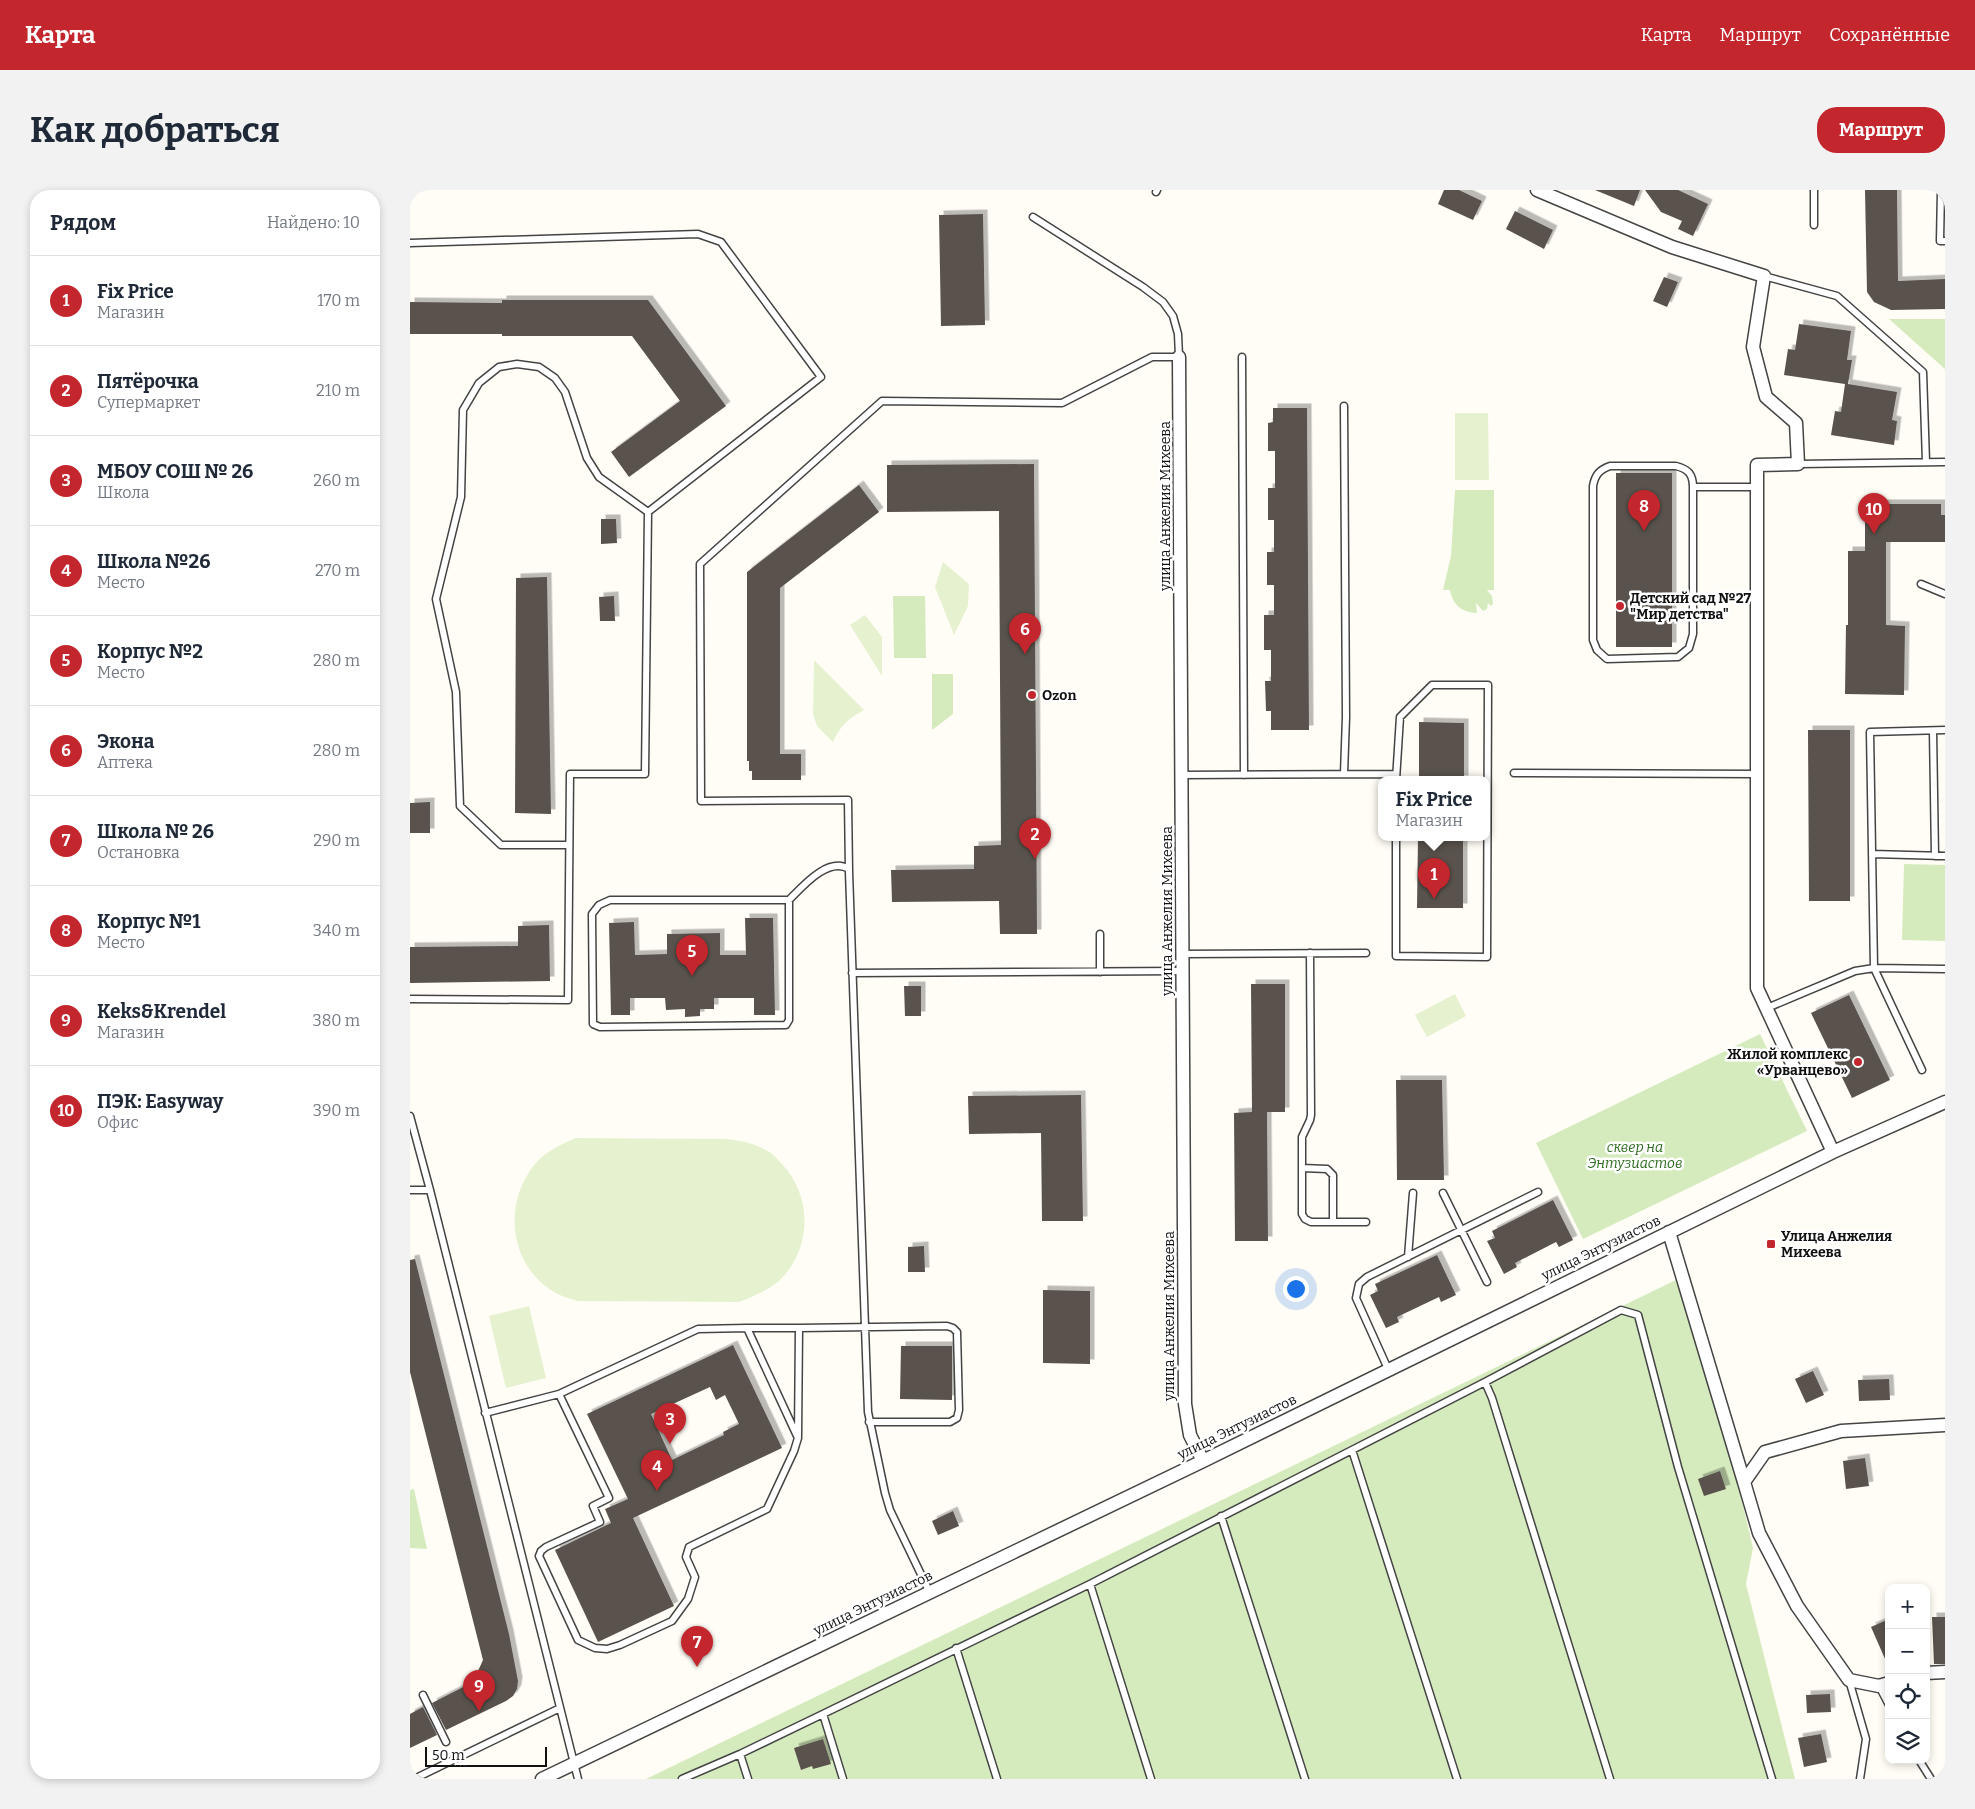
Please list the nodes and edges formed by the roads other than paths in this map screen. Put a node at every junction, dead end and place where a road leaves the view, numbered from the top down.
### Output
1 (1537, 190) edge
2 (1814, 190) edge
3 (1941, 190) edge
4 (1033, 217) dead end
5 (1814, 226) dead end
6 (1945, 241) edge
7 (410, 243) edge
8 (1764, 276) junction
9 (1242, 357) dead end
10 (1179, 358) junction
11 (1344, 406) dead end
12 (1926, 462) junction
13 (1945, 462) edge
14 (1798, 464) junction
15 (1693, 487) junction
16 (1757, 487) junction
17 (648, 512) junction
18 (1921, 584) dead end
19 (1945, 594) edge
20 (1945, 730) edge
21 (1933, 731) junction
22 (1514, 773) dead end
23 (1344, 774) junction
24 (1757, 774) junction
25 (1181, 775) junction
26 (1244, 775) junction
27 (1379, 776) edge
28 (1396, 776) edge
29 (1488, 776) edge
30 (1396, 841) edge
31 (1487, 841) edge
32 (569, 844) junction
33 (1872, 854) junction
34 (1935, 856) junction
35 (1945, 856) edge
36 (849, 872) junction
37 (789, 900) junction
38 (1100, 934) dead end
39 (1310, 953) junction
40 (1366, 953) dead end
41 (1182, 954) junction
42 (1874, 968) junction
43 (1945, 969) edge
44 (1182, 971) junction
45 (1100, 972) junction
46 (852, 973) junction
47 (410, 999) edge
48 (1766, 1008) junction
49 (1922, 1070) dead end
50 (1945, 1102) edge
51 (410, 1116) edge
52 (1833, 1152) junction
53 (1302, 1168) junction
54 (410, 1190) edge
55 (430, 1190) junction
56 (1538, 1192) dead end
57 (1413, 1193) dead end
58 (1443, 1193) dead end
59 (1333, 1222) junction
60 (1366, 1222) dead end
61 (1462, 1230) junction
62 (1669, 1232) junction
63 (1408, 1257) junction
64 (1488, 1282) dead end
65 (864, 1327) junction
66 (747, 1328) junction
67 (799, 1328) junction
68 (1388, 1369) junction
69 (1485, 1382) junction
70 (559, 1394) junction
71 (485, 1413) junction
72 (869, 1422) junction
73 (1945, 1425) edge
74 (798, 1438) junction
75 (1352, 1450) junction
76 (1203, 1461) junction
77 (1744, 1482) junction
78 (1220, 1516) junction
79 (1090, 1584) junction
80 (930, 1593) junction
81 (956, 1648) junction
82 (1945, 1672) edge
83 (1930, 1673) edge
84 (1849, 1680) junction
85 (1884, 1685) edge
86 (423, 1695) dead end
87 (560, 1708) junction
88 (823, 1714) junction
89 (446, 1742) dead end
90 (740, 1754) junction
91 (574, 1764) junction
92 (1922, 1764) edge
93 (414, 1779) edge
94 (542, 1779) edge
95 (578, 1779) edge
96 (682, 1779) edge
97 (748, 1779) edge
98 (843, 1779) edge
99 (997, 1779) edge
100 (1150, 1779) edge
101 (1305, 1779) edge
102 (1456, 1779) edge
103 (1610, 1779) edge
104 (1772, 1779) edge
105 (1860, 1779) edge
106 (1931, 1779) edge

1 - 8 street
2 - 5 lane
3 - 6 lane
4 - 10 lane
7 - 17 lane
8 - 12 lane
8 - 14 street
9 - 26 lane
10 - 25 street, улица Анжелия Михеева
10 - 36 lane
11 - 23 lane
12 - 13 lane
12 - 14 lane
14 - 16 street
15 - 15 lane
15 - 16 lane
16 - 24 street
17 - 32 lane
17 - 32 lane
18 - 19 lane
20 - 21 lane
21 - 33 lane
21 - 34 lane
22 - 24 lane
23 - 26 lane
23 - 27 lane
24 - 48 street
25 - 26 lane
25 - 41 street, улица Анжелия Михеева
28 - 29 lane
30 - 31 lane
32 - 47 lane
33 - 34 lane
33 - 42 lane
34 - 35 lane
36 - 37 lane
36 - 46 lane
37 - 37 lane
38 - 45 lane
39 - 40 lane
39 - 41 lane
39 - 53 lane
41 - 44 street, улица Анжелия Михеева
42 - 43 lane
42 - 48 lane
42 - 49 lane
44 - 45 lane
44 - 76 street, улица Анжелия Михеева
45 - 46 lane
46 - 65 lane
48 - 52 street
50 - 52 street, улица Энтузиастов
51 - 55 lane
52 - 62 street, улица Энтузиастов
53 - 59 lane
53 - 59 lane
54 - 55 lane
55 - 71 lane
56 - 61 lane
57 - 63 lane
58 - 61 lane
59 - 60 lane
61 - 63 lane
61 - 64 lane
62 - 68 street, улица Энтузиастов
62 - 77 street
63 - 68 lane
65 - 67 lane
65 - 72 lane
65 - 72 lane
66 - 67 lane
66 - 70 lane
66 - 74 lane
67 - 74 lane
68 - 76 street, улица Энтузиастов
69 - 75 lane
69 - 103 lane
69 - 104 lane
70 - 71 lane
70 - 74 lane
71 - 87 lane
72 - 80 lane
73 - 77 street
75 - 78 lane
75 - 102 lane
76 - 80 street, улица Энтузиастов
77 - 84 street
78 - 79 lane
78 - 101 lane
79 - 81 lane
79 - 100 lane
80 - 91 street, улица Энтузиастов
81 - 88 lane
81 - 99 lane
82 - 83 street
84 - 85 street
84 - 105 lane
86 - 89 lane
87 - 91 lane
87 - 93 lane
88 - 90 lane
88 - 98 lane
90 - 96 lane
90 - 97 lane
91 - 94 street, улица Энтузиастов
91 - 95 lane
92 - 106 lane

